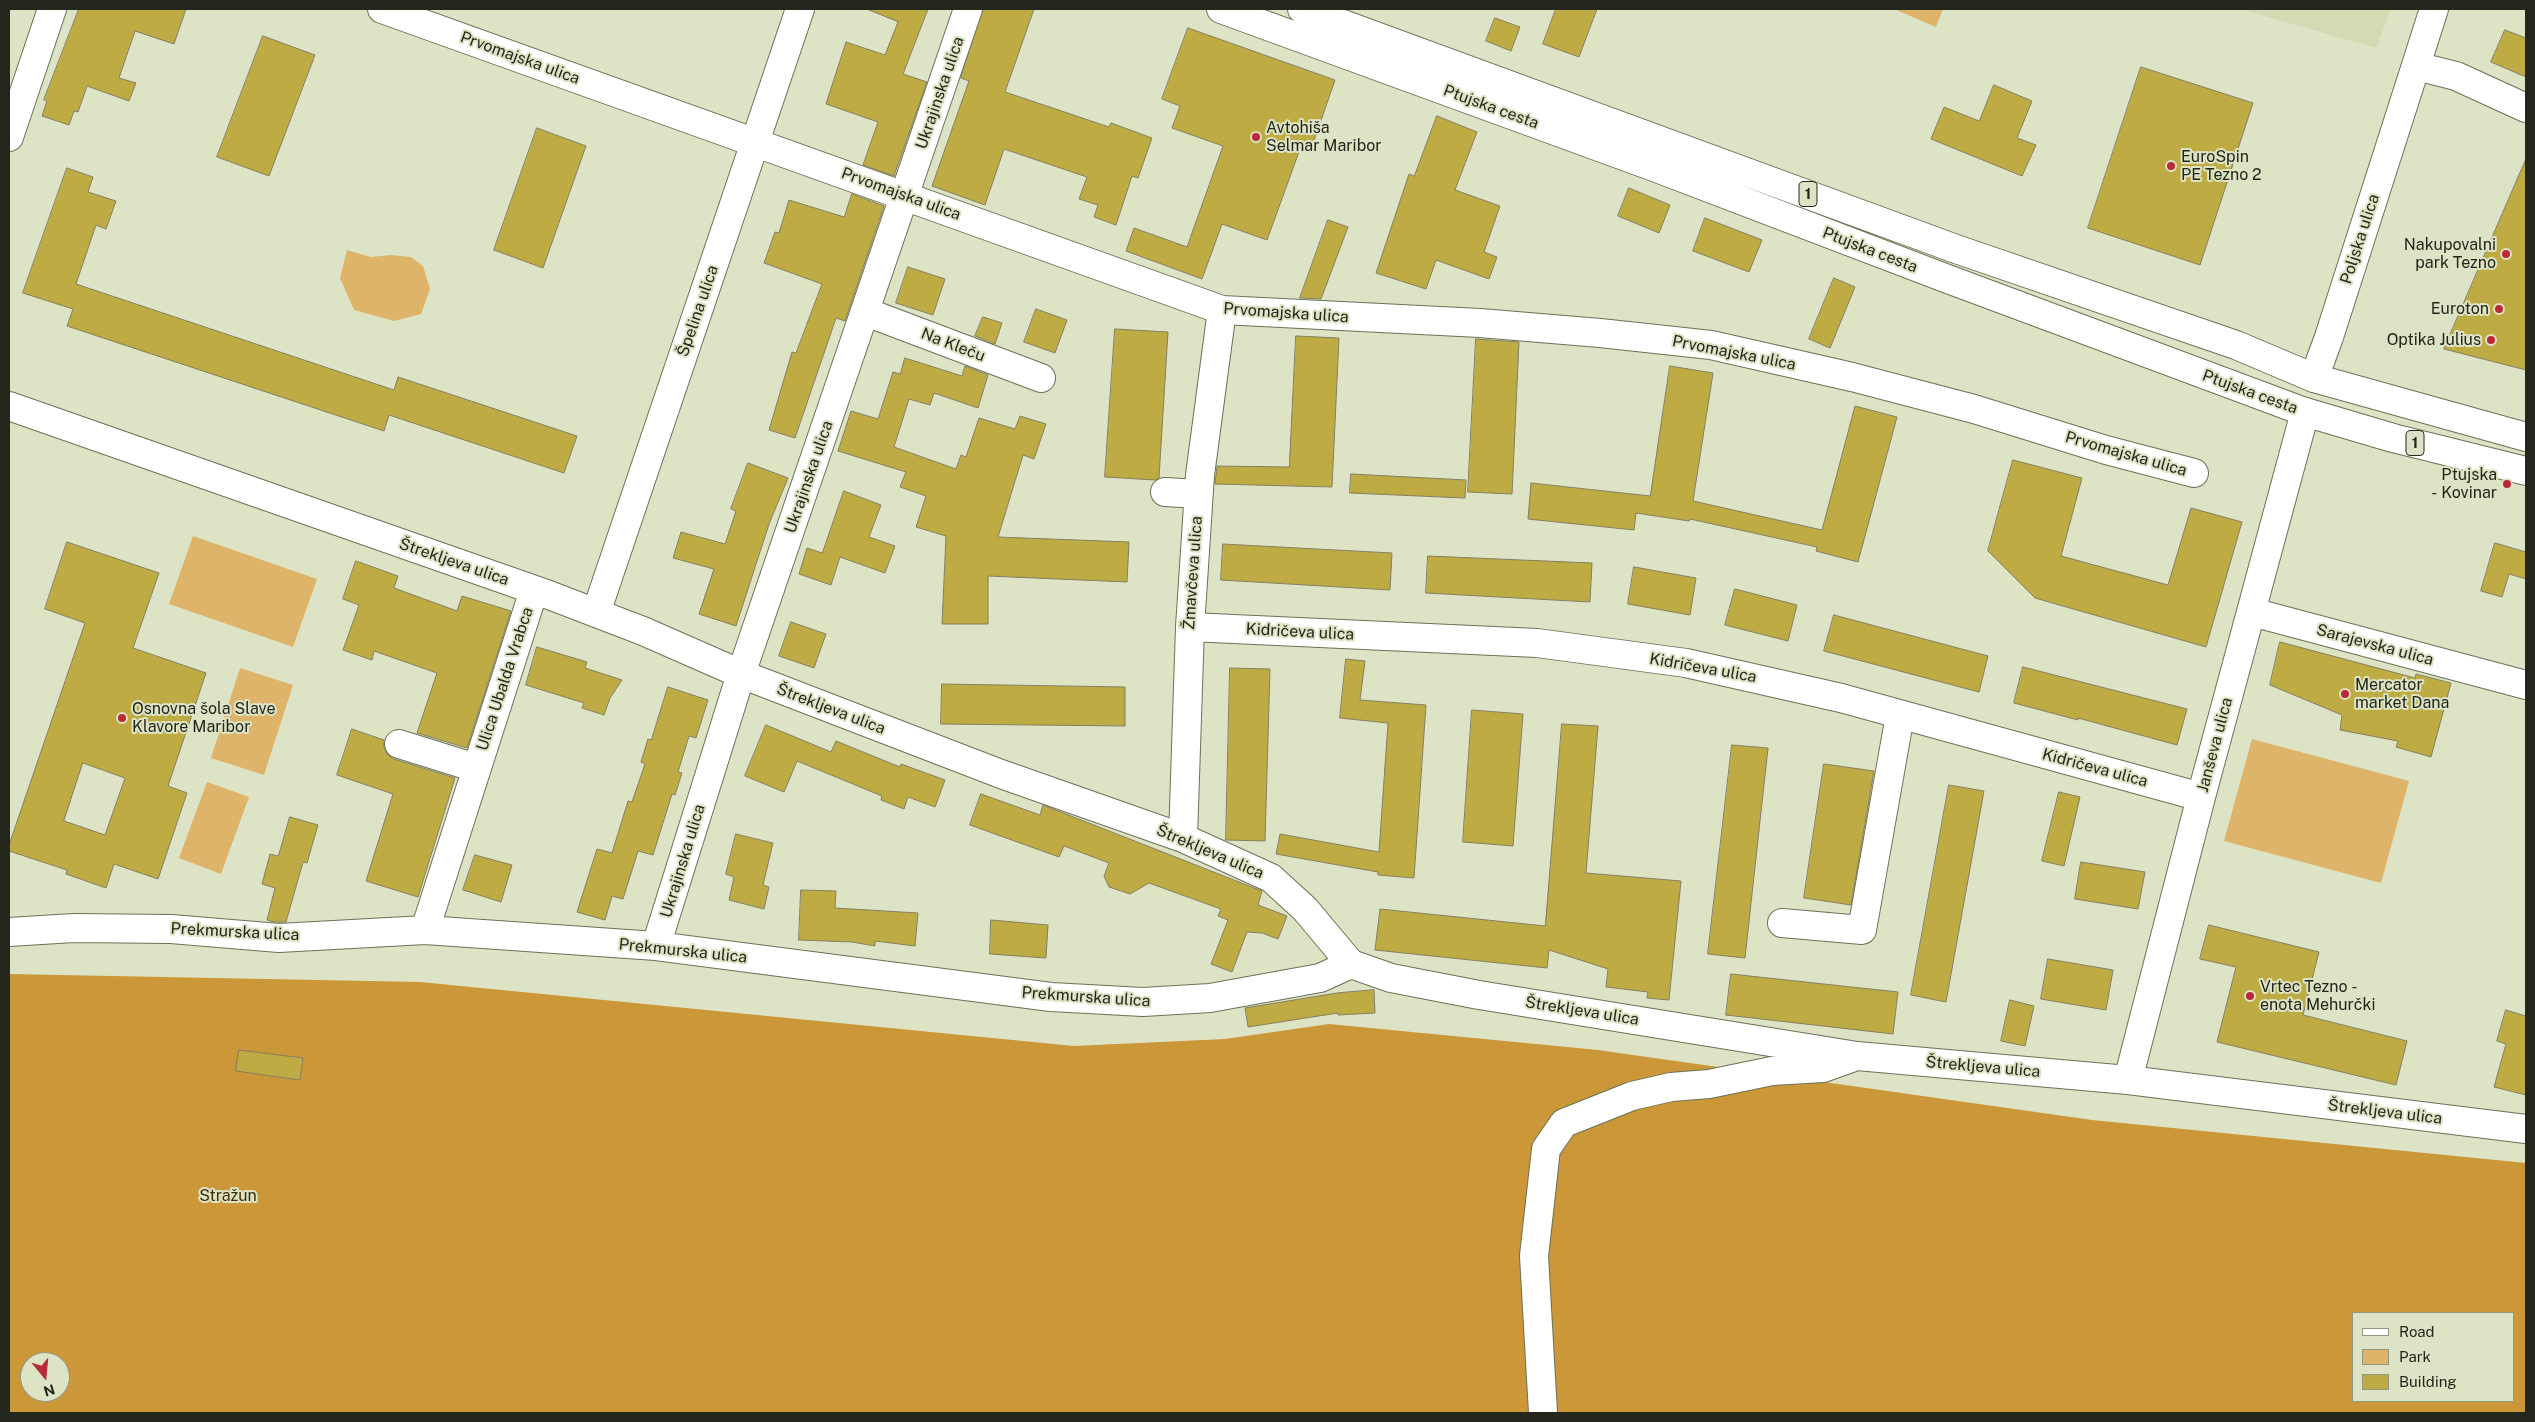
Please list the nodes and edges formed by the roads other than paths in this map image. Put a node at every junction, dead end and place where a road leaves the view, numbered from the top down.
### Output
1 (52, 9) edge
2 (382, 9) edge
3 (800, 9) edge
4 (968, 9) edge
5 (1221, 9) edge
6 (1302, 9) edge
7 (2434, 9) edge
8 (2416, 66) junction
9 (2526, 108) edge
10 (9, 137) edge
11 (756, 142) junction
12 (905, 195) junction
13 (1222, 310) junction
14 (866, 312) junction
15 (1041, 378) dead end
16 (2314, 378) junction
17 (9, 406) edge
18 (2305, 412) junction
19 (2526, 437) edge
20 (2526, 471) edge
21 (2194, 473) dead end
22 (1165, 492) dead end
23 (1198, 494) junction
24 (534, 590) junction
25 (2252, 612) junction
26 (596, 613) junction
27 (1190, 627) junction
28 (742, 674) junction
29 (2526, 685) edge
30 (1900, 715) junction
31 (399, 744) dead end
32 (476, 768) junction
33 (2201, 797) junction
34 (1183, 838) junction
35 (1782, 923) dead end
36 (425, 930) junction
37 (9, 932) edge
38 (656, 946) junction
39 (1352, 964) junction
40 (1857, 1056) junction
41 (2128, 1080) junction
42 (2526, 1129) edge
43 (1543, 1413) edge

1 - 10 street
2 - 11 street, Prvomajska ulica
3 - 11 street, Špelina ulica
4 - 12 street, Ukrajinska ulica
5 - 18 street, Ptujska cesta / 1
6 - 16 street, Ptujska cesta / 1
7 - 8 street, Poljska ulica
8 - 9 street
8 - 16 street, Poljska ulica
11 - 12 street, Prvomajska ulica
11 - 26 street, Špelina ulica
12 - 13 street, Prvomajska ulica
12 - 14 street, Ukrajinska ulica
13 - 21 street, Prvomajska ulica
13 - 23 street, Žmavčeva ulica
14 - 15 street, Na Kleču
14 - 28 street, Ukrajinska ulica
16 - 18 street, Poljska ulica
16 - 19 street, Ptujska cesta / 1
17 - 24 street, Štrekljeva ulica
18 - 20 street, Ptujska cesta / 1
18 - 25 street, Janševa ulica
22 - 23 street
23 - 27 street, Žmavčeva ulica
24 - 26 street, Štrekljeva ulica
24 - 32 street, Ulica Ubalda Vrabca
25 - 29 street, Sarajevska ulica
25 - 33 street, Janševa ulica
26 - 28 street, Štrekljeva ulica
27 - 30 street, Kidričeva ulica
27 - 34 street, Žmavčeva ulica
28 - 34 street, Štrekljeva ulica
28 - 38 street, Ukrajinska ulica
30 - 33 street, Kidričeva ulica
30 - 35 street
31 - 32 street, Ulica Ubalda Vrabca
32 - 36 street, Ulica Ubalda Vrabca
33 - 41 street, Janševa ulica
34 - 39 street, Štrekljeva ulica
36 - 37 street, Prekmurska ulica
36 - 38 street, Prekmurska ulica
38 - 39 street, Prekmurska ulica
39 - 40 street, Štrekljeva ulica
40 - 41 street, Štrekljeva ulica
40 - 43 street
41 - 42 street, Štrekljeva ulica

